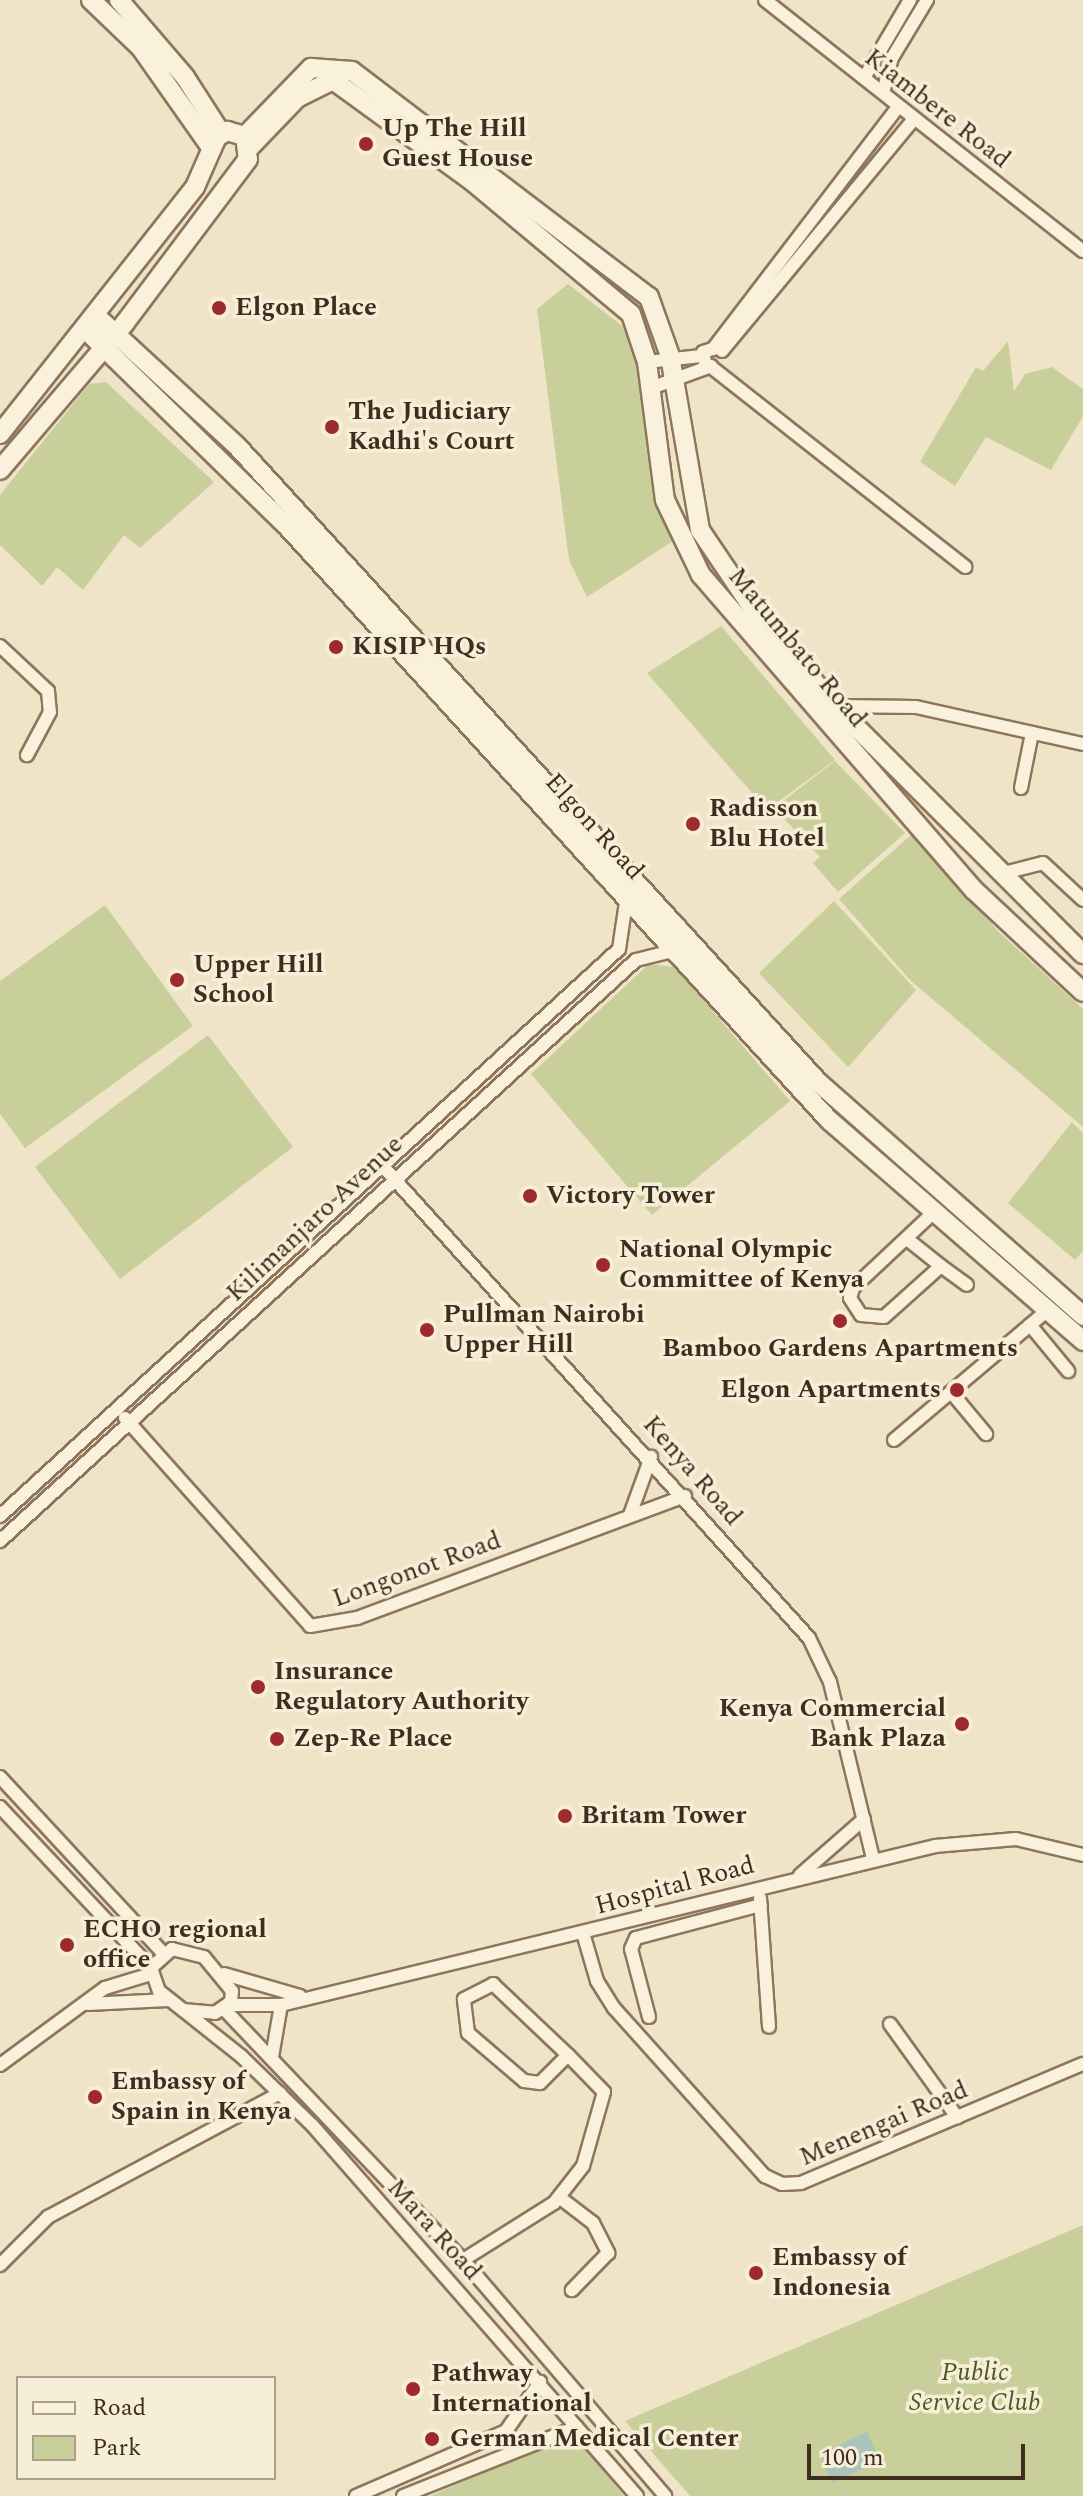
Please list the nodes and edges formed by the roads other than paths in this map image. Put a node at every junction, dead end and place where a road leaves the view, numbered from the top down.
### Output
1 (91, 0) edge
2 (119, 0) edge
3 (765, 0) edge
4 (910, 0) edge
5 (927, 0) edge
6 (864, 78) junction
7 (883, 93) junction
8 (898, 107) junction
9 (913, 120) junction
10 (247, 141) junction
11 (216, 146) junction
12 (239, 167) junction
13 (548, 231) junction
14 (1083, 251) edge
15 (90, 323) junction
16 (109, 341) junction
17 (716, 352) junction
18 (670, 356) junction
19 (647, 362) junction
20 (706, 363) junction
21 (675, 385) junction
22 (651, 388) junction
23 (0, 434) edge
24 (0, 470) edge
25 (700, 530) junction
26 (680, 540) junction
27 (965, 567) dead end
28 (0, 646) edge
29 (835, 706) junction
30 (1032, 733) junction
31 (1083, 744) edge
32 (27, 755) dead end
33 (1021, 788) dead end
34 (997, 872) junction
35 (974, 890) junction
36 (1083, 900) edge
37 (626, 902) junction
38 (1052, 924) junction
39 (1032, 944) junction
40 (671, 951) junction
41 (1083, 954) edge
42 (1083, 992) edge
43 (382, 1166) junction
44 (393, 1177) junction
45 (934, 1212) junction
46 (907, 1239) junction
47 (941, 1266) junction
48 (967, 1285) dead end
49 (1048, 1310) junction
50 (1083, 1316) edge
51 (1030, 1325) junction
52 (1083, 1341) edge
53 (1068, 1371) dead end
54 (951, 1392) junction
55 (117, 1410) junction
56 (128, 1421) junction
57 (986, 1434) dead end
58 (894, 1440) dead end
59 (651, 1457) junction
60 (685, 1496) junction
61 (630, 1515) junction
62 (0, 1516) edge
63 (0, 1541) edge
64 (0, 1777) edge
65 (0, 1807) edge
66 (864, 1819) junction
67 (1083, 1855) edge
68 (873, 1858) junction
69 (797, 1877) junction
70 (759, 1887) junction
71 (761, 1905) junction
72 (583, 1933) junction
73 (162, 1952) junction
74 (151, 1971) junction
75 (224, 1974) junction
76 (300, 1996) junction
77 (168, 2000) junction
78 (85, 2005) junction
79 (281, 2005) junction
80 (226, 2007) junction
81 (183, 2010) junction
82 (649, 2017) dead end
83 (890, 2024) dead end
84 (769, 2027) dead end
85 (568, 2055) junction
86 (272, 2057) junction
87 (1083, 2064) edge
88 (0, 2065) edge
89 (280, 2093) junction
90 (957, 2117) junction
91 (559, 2197) junction
92 (463, 2260) junction
93 (0, 2265) edge
94 (572, 2290) dead end
95 (540, 2382) junction
96 (577, 2427) junction
97 (356, 2496) edge
98 (403, 2496) edge
99 (637, 2496) edge
100 (665, 2496) edge

1 - 11 street
2 - 11 street
3 - 6 street, Kiambere Road
4 - 6 street
5 - 7 street
6 - 7 street, Kiambere Road
7 - 8 street, Kiambere Road
8 - 9 street, Kiambere Road
8 - 17 street
9 - 14 street, Kiambere Road
9 - 17 street
10 - 11 street
10 - 12 street
10 - 13 street, Matumbato Road
11 - 12 street
11 - 15 street
12 - 16 street
13 - 18 street, Matumbato Road
13 - 19 street, Matumbato Road
15 - 16 street, Elgon Road
15 - 23 street
16 - 24 street
16 - 37 street, Elgon Road
16 - 50 street, Elgon Road
17 - 20 street
18 - 19 street
18 - 20 street
18 - 21 street, Matumbato Road
19 - 22 street, Matumbato Road
20 - 21 street
20 - 27 street
21 - 22 street
21 - 25 street, Matumbato Road
22 - 26 street, Matumbato Road
25 - 26 street
25 - 29 street, Matumbato Road
26 - 35 street, Matumbato Road
28 - 32 street
29 - 30 street
29 - 34 street, Matumbato Road
30 - 31 street
30 - 33 street
34 - 35 street
34 - 36 street
34 - 38 street, Matumbato Road
35 - 39 street, Matumbato Road
37 - 40 street, Elgon Road
37 - 43 street, Kilimanjaro Avenue
38 - 39 street
38 - 41 street, Matumbato Road
39 - 42 street, Matumbato Road
40 - 44 street, Kilimanjaro Avenue
40 - 45 street, Elgon Road
43 - 44 street, Kenya Road
43 - 55 street, Kilimanjaro Avenue
44 - 56 street, Kilimanjaro Avenue
44 - 59 street, Kenya Road
45 - 46 street
45 - 49 street, Elgon Road
46 - 47 street
46 - 47 street
47 - 48 street
49 - 51 street
49 - 52 street, Elgon Road
51 - 53 street
51 - 54 street
54 - 57 street
54 - 58 street
55 - 56 street, Longonot Road
55 - 62 street, Kilimanjaro Avenue
56 - 61 street, Longonot Road
56 - 63 street, Kilimanjaro Avenue
59 - 60 street, Kenya Road
59 - 61 street
60 - 61 street, Longonot Road
60 - 66 street, Kenya Road
64 - 73 street
65 - 74 street, Mara Road
66 - 68 street, Kenya Road
66 - 69 street
67 - 68 street, Hospital Road
68 - 69 street, Hospital Road
69 - 70 street, Hospital Road
70 - 71 street
70 - 72 street, Hospital Road
71 - 82 street
71 - 84 street
72 - 76 street, Hospital Road
72 - 90 street, Menengai Road
73 - 74 street
73 - 75 street
74 - 77 street, Mara Road
74 - 78 street
75 - 76 street
75 - 80 street
76 - 79 street, Hospital Road
77 - 78 street
77 - 81 street, Mara Road
78 - 88 street
79 - 80 street
79 - 86 street
80 - 81 street
80 - 86 street, Mara Road
81 - 89 street, Mara Road
83 - 90 street
85 - 85 street
85 - 91 street
86 - 92 street, Mara Road
87 - 90 street, Menengai Road
89 - 93 street
89 - 95 street, Mara Road
91 - 92 street
91 - 94 street
92 - 100 street, Mara Road
95 - 96 street, Mara Road
95 - 97 street
96 - 98 street
96 - 99 street, Mara Road

